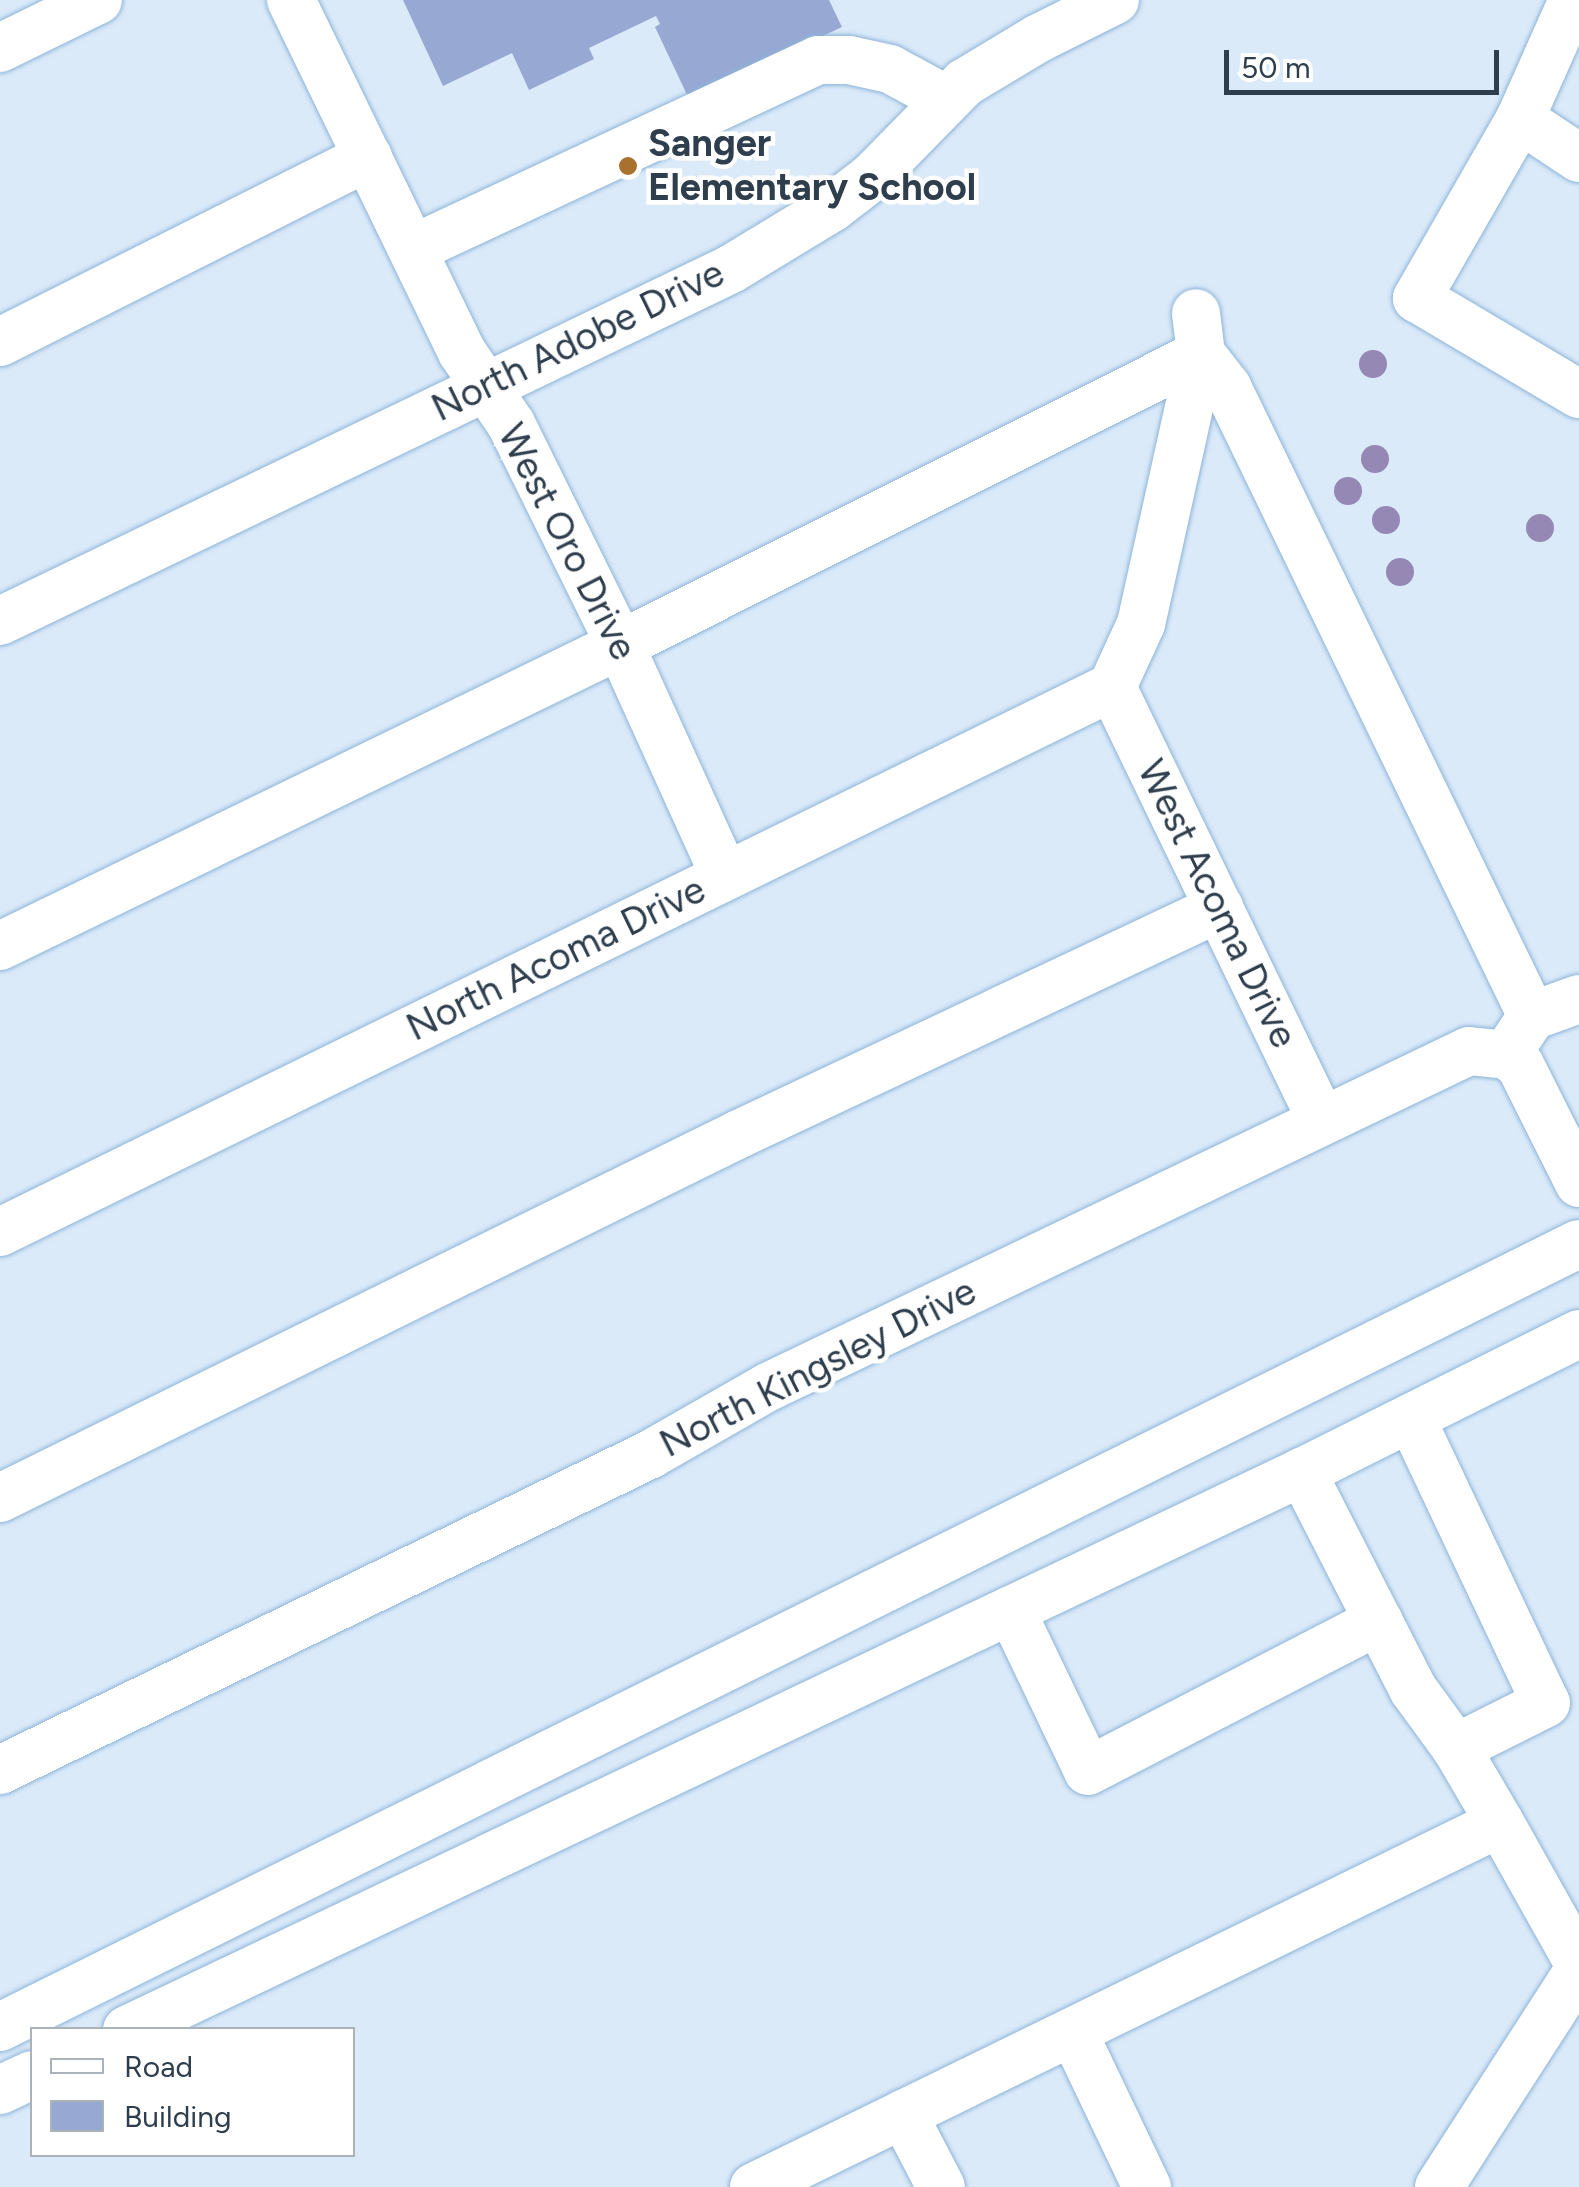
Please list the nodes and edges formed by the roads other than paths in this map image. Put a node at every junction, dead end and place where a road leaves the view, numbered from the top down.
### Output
1 (98, 0) edge
2 (292, 0) edge
3 (1116, 0) edge
4 (1574, 0) edge
5 (0, 48) edge
6 (947, 100) junction
7 (1520, 120) junction
8 (368, 158) junction
9 (1579, 158) edge
10 (413, 249) junction
11 (1198, 333) junction
12 (0, 342) edge
13 (484, 386) junction
14 (1579, 394) edge
15 (0, 620) edge
16 (620, 645) junction
17 (1112, 688) junction
18 (724, 876) junction
19 (1219, 908) junction
20 (0, 946) edge
21 (1579, 999) edge
22 (1520, 1035) junction
23 (1322, 1121) junction
24 (1579, 1184) edge
25 (0, 1232) edge
26 (1579, 1244) edge
27 (1579, 1334) edge
28 (1411, 1418) junction
29 (1302, 1472) junction
30 (0, 1498) edge
31 (1011, 1610) junction
32 (1378, 1621) junction
33 (1563, 1696) edge
34 (1456, 1748) junction
35 (0, 1770) edge
36 (1500, 1824) junction
37 (1579, 1967) edge
38 (0, 2027) edge
39 (133, 2027) edge
40 (1073, 2032) junction
41 (30, 2076) edge
42 (0, 2090) edge
43 (903, 2114) junction
44 (754, 2187) edge
45 (941, 2187) edge
46 (1148, 2187) edge
47 (1440, 2187) edge

1 - 5 street
2 - 8 street, West Oro Drive
3 - 6 street, North Adobe Drive
4 - 7 street
6 - 10 street
6 - 13 street, North Adobe Drive
7 - 9 street
7 - 14 street
8 - 10 street, West Oro Drive
8 - 12 street
10 - 13 street, West Oro Drive
11 - 16 street
11 - 17 street
11 - 22 street
13 - 15 street, North Adobe Drive
13 - 16 street, West Oro Drive
16 - 18 street, West Oro Drive
16 - 20 street
17 - 18 street, North Acoma Drive
17 - 19 street, West Acoma Drive
18 - 25 street, North Acoma Drive
19 - 23 street, West Acoma Drive
19 - 30 street
21 - 22 street, North Kingsley Drive
22 - 23 street, North Kingsley Drive
22 - 24 street
23 - 35 street, North Kingsley Drive
26 - 38 street
27 - 28 street
28 - 29 street
28 - 33 street
29 - 31 street
29 - 32 street
31 - 32 street
31 - 39 street
32 - 34 street
33 - 34 street
34 - 36 street
36 - 37 street
36 - 40 street
37 - 47 street
40 - 43 street
40 - 46 street
41 - 42 street
43 - 44 street
43 - 45 street

